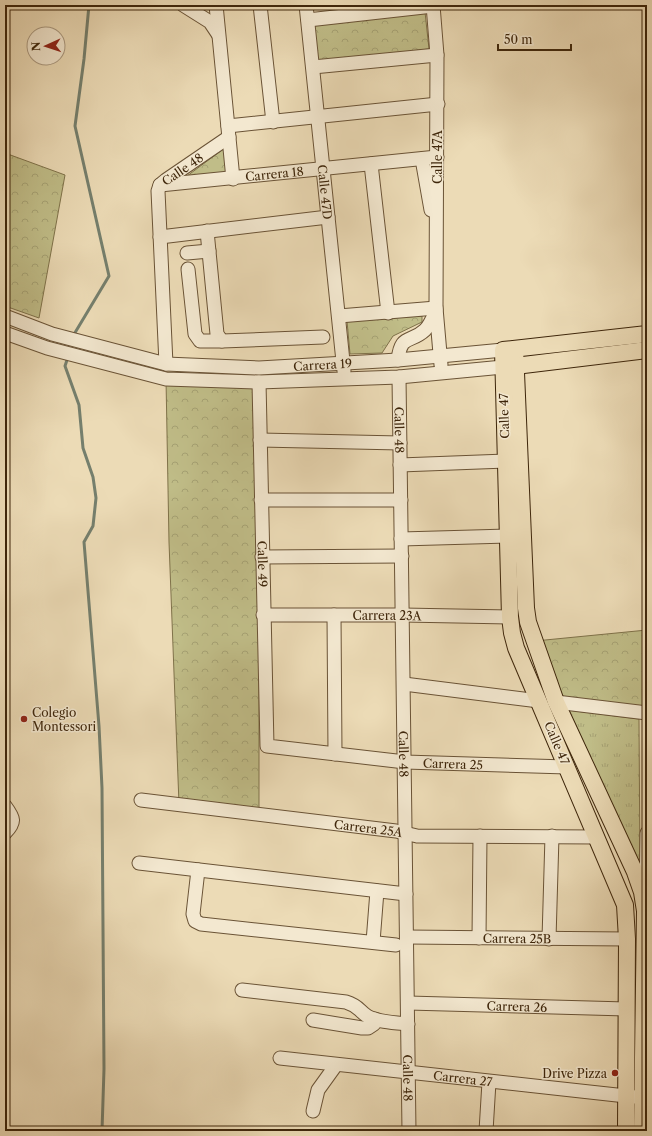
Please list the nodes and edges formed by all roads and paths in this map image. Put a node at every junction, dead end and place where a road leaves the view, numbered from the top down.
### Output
1 (183, 5) edge
2 (216, 5) edge
3 (260, 5) edge
4 (306, 5) edge
5 (433, 6) edge
6 (308, 20) junction
7 (219, 35) junction
8 (437, 55) junction
9 (313, 68) junction
10 (438, 104) junction
11 (318, 117) junction
12 (273, 122) junction
13 (228, 132) junction
14 (437, 157) junction
15 (422, 159) junction
16 (371, 164) junction
17 (323, 169) junction
18 (233, 179) junction
19 (160, 185) junction
20 (328, 217) junction
21 (207, 232) junction
22 (160, 237) junction
23 (437, 241) junction
24 (209, 251) junction
25 (187, 254) dead end
26 (188, 269) dead end
27 (436, 308) junction
28 (388, 313) junction
29 (5, 316) edge
30 (339, 316) junction
31 (5, 332) edge
32 (647, 334) edge
33 (323, 337) dead end
34 (222, 341) junction
35 (509, 350) junction
36 (647, 350) edge
37 (440, 356) junction
38 (398, 360) junction
39 (343, 362) junction
40 (166, 364) junction
41 (510, 366) junction
42 (441, 373) junction
43 (399, 377) junction
44 (344, 379) junction
45 (259, 382) junction
46 (260, 440) junction
47 (400, 443) junction
48 (506, 461) junction
49 (400, 465) junction
50 (261, 500) junction
51 (401, 500) junction
52 (512, 528) junction
53 (402, 539) junction
54 (402, 556) junction
55 (262, 557) junction
56 (263, 615) junction
57 (334, 615) junction
58 (402, 615) junction
59 (510, 617) junction
60 (404, 684) junction
61 (539, 701) junction
62 (556, 702) junction
63 (647, 713) edge
64 (267, 746) joint
65 (335, 754) junction
66 (405, 762) junction
67 (567, 766) junction
68 (141, 800) dead end
69 (5, 806) edge
70 (5, 833) edge
71 (647, 833) edge
72 (406, 834) junction
73 (480, 836) junction
74 (552, 836) junction
75 (597, 837) junction
76 (139, 863) dead end
77 (646, 866) edge
78 (198, 870) junction
79 (378, 890) junction
80 (406, 894) junction
81 (645, 911) junction
82 (407, 937) junction
83 (479, 938) junction
84 (549, 939) junction
85 (627, 939) junction
86 (373, 942) junction
87 (646, 944) edge
88 (396, 945) dead end
89 (242, 990) dead end
90 (408, 1003) junction
91 (626, 1009) junction
92 (375, 1019) junction
93 (645, 1019) edge
94 (313, 1020) dead end
95 (408, 1024) junction
96 (280, 1058) dead end
97 (336, 1064) junction
98 (409, 1073) junction
99 (489, 1082) junction
100 (626, 1096) junction
101 (644, 1097) edge
102 (313, 1111) dead end
103 (409, 1131) edge
104 (486, 1131) edge
105 (626, 1131) edge
106 (642, 1131) edge

1 - 7 street
2 - 7 street
3 - 12 street
4 - 6 street, Calle 47D
5 - 6 street
5 - 8 street, Calle 47A
6 - 9 street, Calle 47D
7 - 13 street
8 - 9 street
8 - 10 street, Calle 47A
9 - 11 street, Calle 47D
10 - 11 street
10 - 14 street, Calle 47A
11 - 12 street
11 - 17 street, Calle 47D
12 - 13 street
13 - 18 street
13 - 19 street, Calle 48
14 - 15 street, Carrera 18
14 - 23 street, Calle 47A
15 - 16 street, Carrera 18
15 - 23 street
16 - 17 street, Carrera 18
16 - 28 street
17 - 18 street, Carrera 18
17 - 20 street, Calle 47D
18 - 19 street, Carrera 18
19 - 22 street, Calle 48
20 - 21 street
20 - 30 street, Calle 47D
21 - 22 street
21 - 24 street
22 - 40 street, Calle 48
23 - 27 street, Calle 47A
24 - 25 street
24 - 34 street
26 - 34 street
27 - 28 street
27 - 37 street, Calle 47A
27 - 38 street
28 - 30 street
29 - 40 street, Carrera 19
30 - 39 street, Calle 47D
31 - 45 street, Carrera 19
32 - 35 main road, Carrera 19
33 - 34 street
35 - 37 street, Carrera 19
35 - 41 main road, Calle 47
36 - 41 main road, Carrera 19
37 - 38 street, Carrera 19
37 - 42 street, Calle 47A
38 - 39 street, Carrera 19
39 - 40 street, Carrera 19
39 - 44 street, Calle 47D
41 - 42 street, Carrera 19
41 - 48 main road, Calle 47
41 - 52 main road, Calle 47
42 - 43 street, Carrera 19
43 - 44 street, Carrera 19
43 - 47 street, Calle 48
44 - 45 street, Carrera 19
45 - 46 street, Calle 49
46 - 47 street
46 - 50 street, Calle 49
47 - 49 street, Calle 48
48 - 49 street
48 - 52 main road, Calle 47
49 - 51 street, Calle 48
50 - 51 street
50 - 55 street, Calle 49
51 - 53 street, Calle 48
52 - 53 street
52 - 59 main road, Calle 47
52 - 62 main road, Calle 47
53 - 54 street, Calle 48
54 - 55 street
54 - 58 street, Calle 48
55 - 56 street, Calle 49
56 - 57 street, Carrera 23A
56 - 64 street, Calle 49
57 - 58 street, Carrera 23A
57 - 65 street
58 - 59 street, Carrera 23A
58 - 60 street, Calle 48
59 - 61 main road, Calle 47
60 - 61 street
60 - 66 street, Calle 48
61 - 67 main road, Calle 47
62 - 63 street
62 - 81 main road, Calle 47
64 - 65 street, Carrera 25
65 - 66 street, Carrera 25
66 - 67 street, Carrera 25
66 - 72 street, Calle 48
67 - 75 main road, Calle 47
68 - 72 street, Carrera 25A
69 - 70 street
71 - 77 street, Calle 47
72 - 73 street, Carrera 25A
72 - 80 street, Calle 48
73 - 74 street, Carrera 25A
73 - 83 street
74 - 75 street, Carrera 25A
74 - 84 street
75 - 85 main road, Calle 47
76 - 78 street
77 - 81 street, Calle 47
78 - 79 street
78 - 86 street
79 - 80 street
79 - 86 street
80 - 82 street, Calle 48
81 - 87 main road, Calle 47
82 - 83 street, Carrera 25B
82 - 90 street, Calle 48
83 - 84 street, Carrera 25B
84 - 85 street, Carrera 25B
85 - 91 main road, Calle 47
86 - 88 street
87 - 93 main road, Calle 47
89 - 92 street
90 - 91 street, Carrera 26
90 - 95 street, Calle 48
91 - 100 main road, Calle 47
92 - 94 street
92 - 95 street
93 - 101 main road, Calle 47
95 - 98 street, Calle 48
96 - 97 street, Carrera 27
97 - 98 street, Carrera 27
97 - 102 street
98 - 99 street, Carrera 27
98 - 103 street, Calle 48
99 - 100 street, Carrera 27
99 - 104 street
100 - 101 street, Carrera 27
100 - 105 main road, Calle 47
101 - 106 main road, Calle 47

